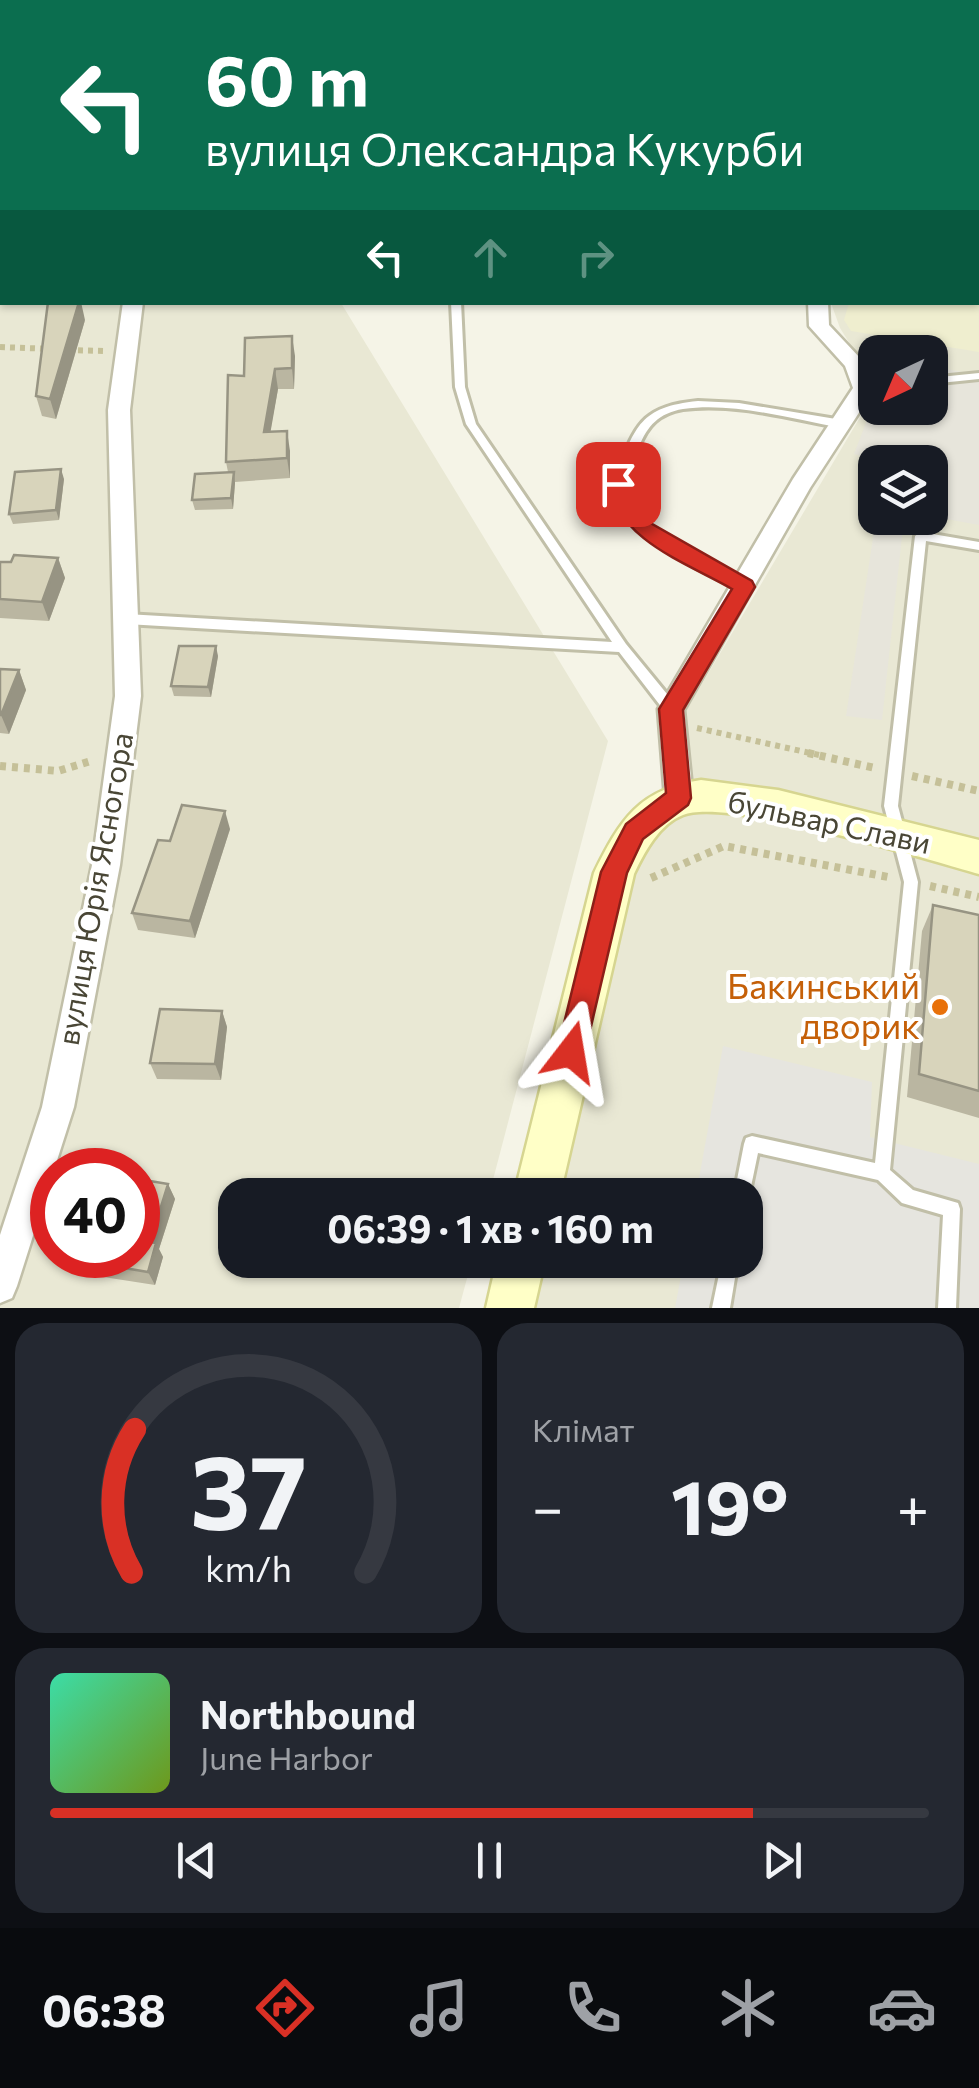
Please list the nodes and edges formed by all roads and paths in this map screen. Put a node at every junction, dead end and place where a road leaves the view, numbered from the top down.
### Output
1 (133, 305) edge
2 (456, 305) edge
3 (818, 305) edge
4 (0, 347) edge
5 (127, 352) junction
6 (858, 370) edge
7 (979, 376) edge
8 (948, 379) edge
9 (858, 403) edge
10 (842, 424) junction
11 (979, 546) edge
12 (744, 587) junction
13 (125, 619) junction
14 (622, 647) junction
15 (672, 716) junction
16 (122, 742) junction
17 (0, 766) edge
18 (895, 772) junction
19 (979, 791) edge
20 (679, 798) junction
21 (903, 839) junction
22 (979, 857) edge
23 (911, 882) junction
24 (647, 894) dead end
25 (979, 897) edge
26 (882, 1173) junction
27 (541, 1178) edge
28 (745, 1178) edge
29 (518, 1278) edge
30 (727, 1278) edge
31 (0, 1286) edge
32 (510, 1308) edge
33 (721, 1308) edge
34 (946, 1308) edge

1 - 5 street, вулиця Юрія Ясногора
2 - 14 lane
3 - 6 street
4 - 5 path
5 - 13 street, вулиця Юрія Ясногора
7 - 8 lane
9 - 10 street
10 - 12 street
10 - 12 lane
11 - 18 lane
12 - 15 street
13 - 14 lane
13 - 16 street, вулиця Юрія Ясногора
14 - 15 lane
15 - 18 path
15 - 20 street
16 - 17 path
16 - 31 street, вулиця Юрія Ясногора
18 - 19 path
18 - 21 lane
20 - 21 street, бульвар Слави
20 - 27 street
21 - 22 street, бульвар Слави
21 - 23 lane
23 - 24 path
23 - 25 path
23 - 26 lane
26 - 28 lane
26 - 34 lane
29 - 32 street
30 - 33 lane

